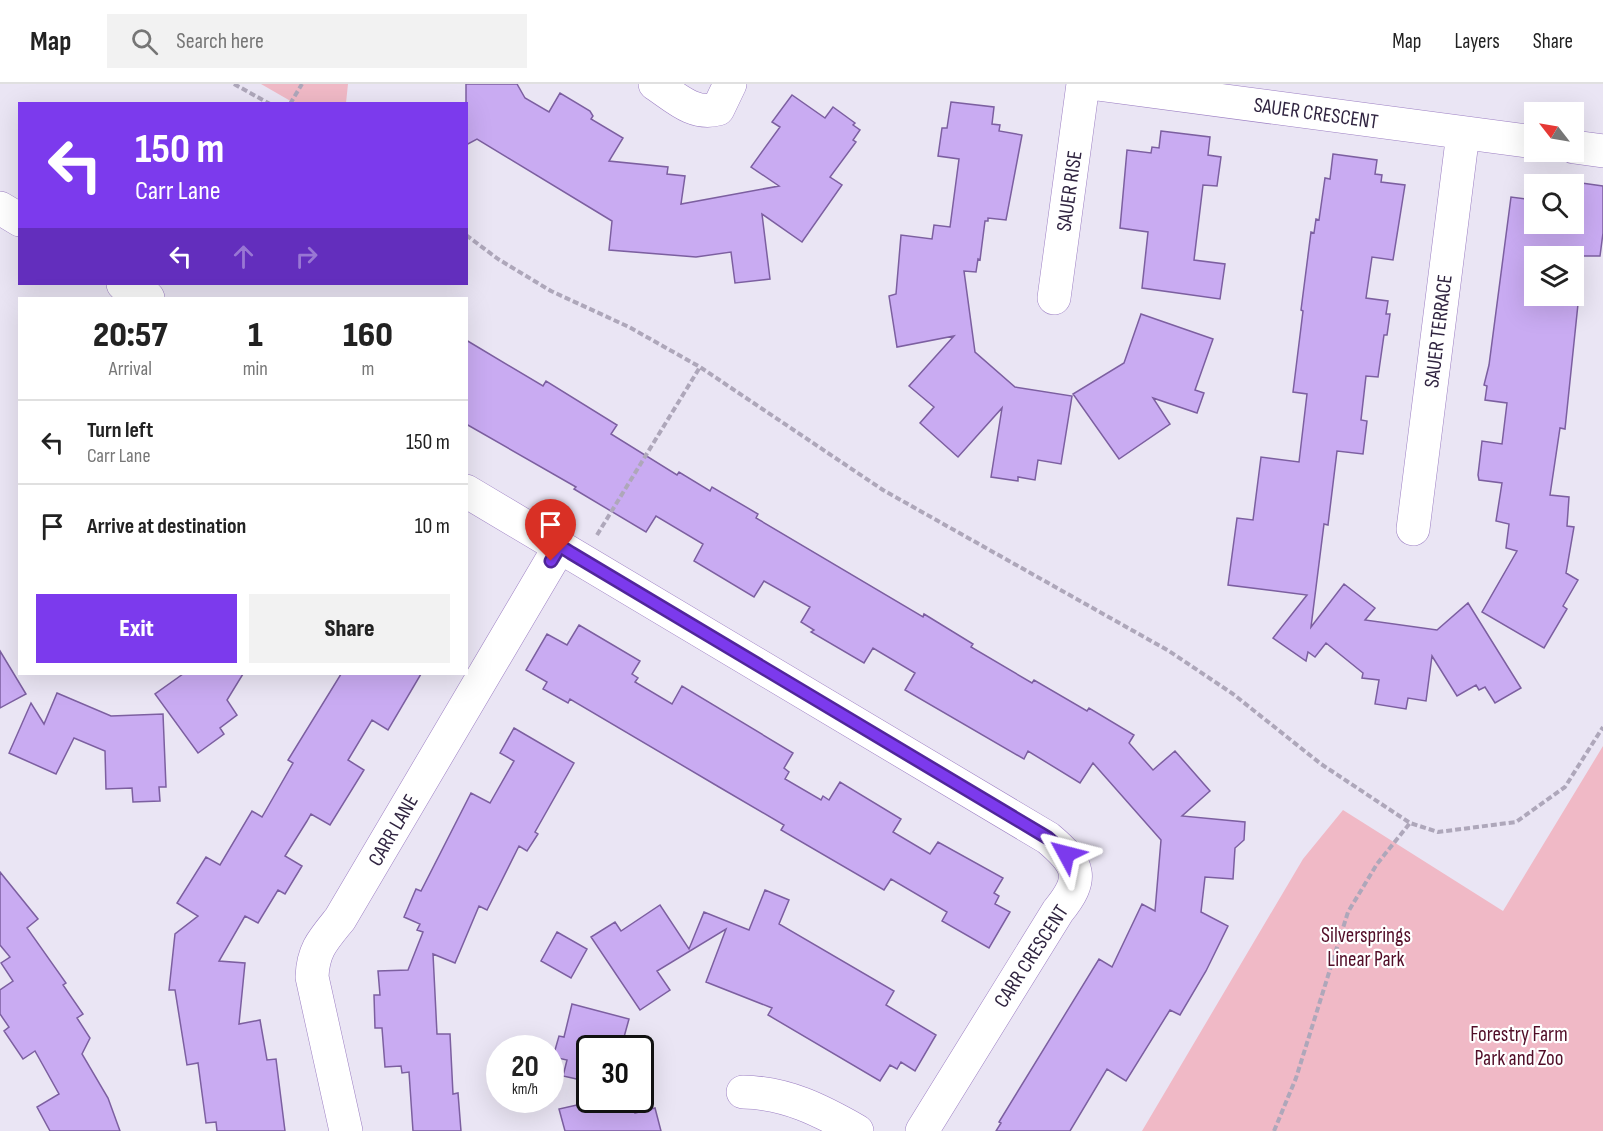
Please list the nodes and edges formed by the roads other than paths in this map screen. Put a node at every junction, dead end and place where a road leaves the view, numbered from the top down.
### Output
1 (655, 84) edge
2 (730, 84) edge
3 (1083, 84) edge
4 (1097, 84) edge
5 (1463, 133) junction
6 (1524, 141) edge
7 (1584, 148) edge
8 (1603, 151) edge
9 (0, 208) edge
10 (18, 219) edge
11 (125, 285) edge
12 (146, 297) edge
13 (1054, 298) dead end
14 (468, 492) edge
15 (1413, 529) dead end
16 (571, 553) junction
17 (743, 1092) dead end
18 (346, 1131) edge
19 (858, 1131) edge
20 (922, 1131) edge

1 - 2 street
3 - 13 street, SAUER RISE
4 - 5 street, SAUER CRESCENT
5 - 6 street, SAUER CRESCENT
5 - 15 street, SAUER TERRACE
7 - 8 street
9 - 10 street
11 - 12 street
14 - 16 street, CARR CRESCENT
16 - 18 street, CARR LANE
16 - 20 street, CARR CRESCENT
17 - 19 street

